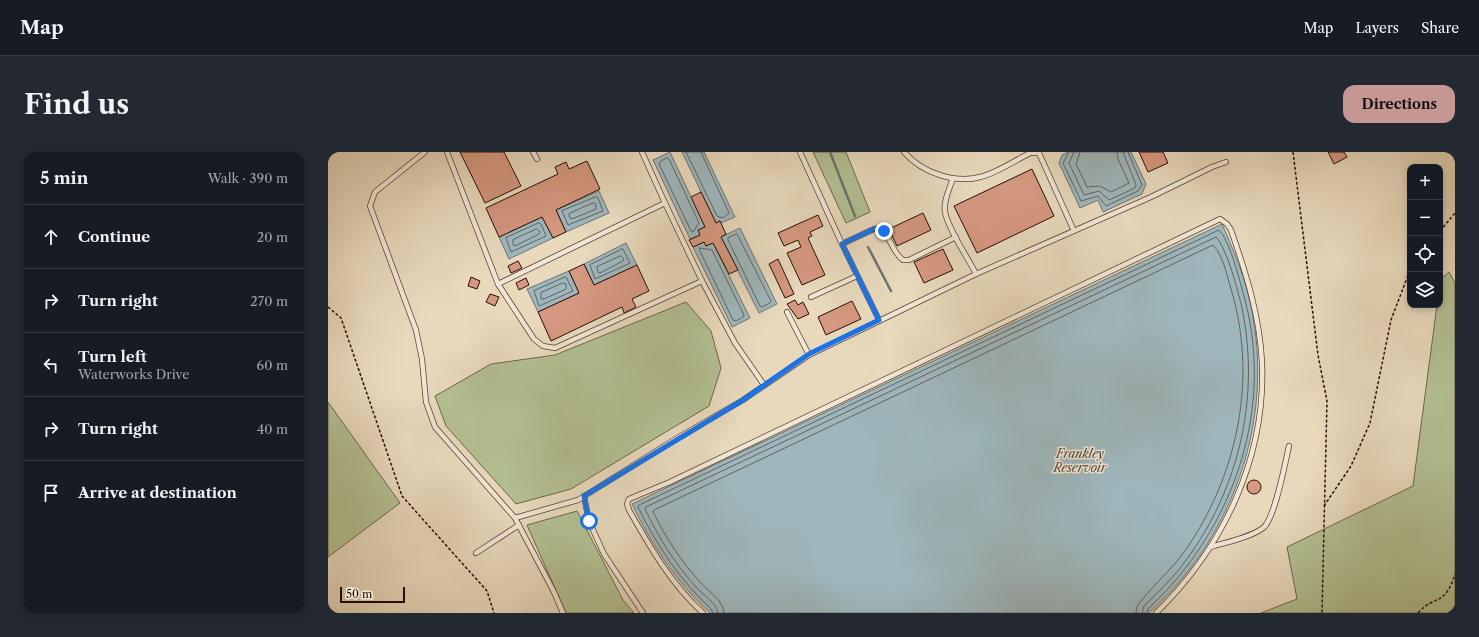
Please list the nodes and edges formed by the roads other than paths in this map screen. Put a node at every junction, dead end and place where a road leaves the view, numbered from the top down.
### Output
1 (425, 152) edge
2 (447, 152) edge
3 (533, 152) edge
4 (642, 152) edge
5 (800, 152) edge
6 (904, 152) edge
7 (537, 159) dead end
8 (1226, 162) dead end
9 (953, 178) junction
10 (665, 203) junction
11 (1074, 231) junction
12 (956, 237) junction
13 (842, 244) junction
14 (976, 274) junction
15 (857, 276) junction
16 (702, 281) junction
17 (498, 284) junction
18 (811, 298) dead end
19 (788, 312) dead end
20 (879, 320) junction
21 (809, 354) junction
22 (764, 385) junction
23 (1289, 446) dead end
24 (584, 496) junction
25 (515, 518) junction
26 (519, 525) junction
27 (1210, 548) junction
28 (476, 554) dead end
29 (563, 613) edge
30 (643, 613) edge
31 (703, 613) edge
32 (1156, 613) edge

1 - 25 lane
2 - 17 lane
3 - 7 lane
4 - 10 lane
5 - 13 lane
6 - 9 lane
8 - 11 lane
9 - 11 lane
9 - 12 lane
10 - 16 lane
10 - 17 lane
11 - 14 lane
12 - 13 lane
12 - 14 lane
13 - 15 lane
14 - 20 lane
15 - 18 lane
15 - 20 lane
16 - 17 lane
16 - 22 lane
19 - 21 lane
20 - 21 lane
21 - 22 lane
22 - 24 lane
23 - 27 lane
24 - 25 lane
24 - 30 lane
25 - 26 lane
26 - 28 lane
26 - 29 lane
27 - 31 lane
27 - 32 lane

